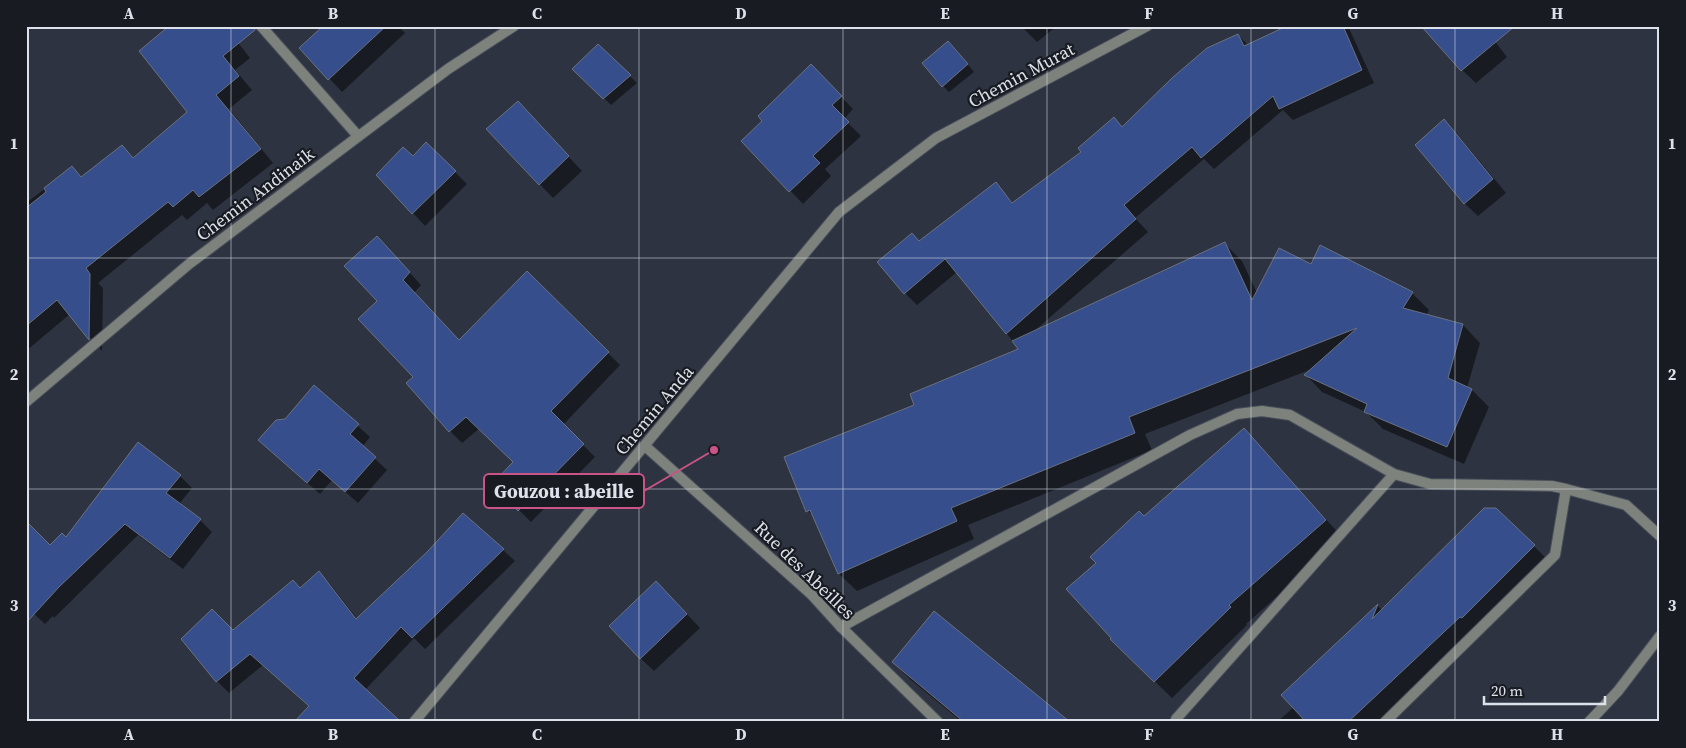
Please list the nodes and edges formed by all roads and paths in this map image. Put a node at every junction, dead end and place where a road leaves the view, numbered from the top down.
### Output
1 (262, 26) edge
2 (514, 26) edge
3 (1147, 26) edge
4 (358, 136) junction
5 (936, 138) joint
6 (26, 402) edge
7 (645, 446) junction
8 (1394, 474) junction
9 (1566, 489) junction
10 (1660, 536) edge
11 (841, 627) junction
12 (1660, 636) edge
13 (1176, 719) dead end
14 (414, 722) edge
15 (938, 722) edge
16 (1385, 722) edge
17 (1589, 722) edge

1 - 4 street
2 - 4 street, Chemin Andinaik
3 - 5 street, Chemin Murat
4 - 6 street, Chemin Andinaik
5 - 7 street, Chemin Anda
7 - 11 street, Rue des Abeilles
7 - 14 street, Chemin Anda
8 - 9 street
8 - 11 street
8 - 13 street
9 - 10 street
9 - 16 street
11 - 15 street, Rue des Abeilles
12 - 17 street

